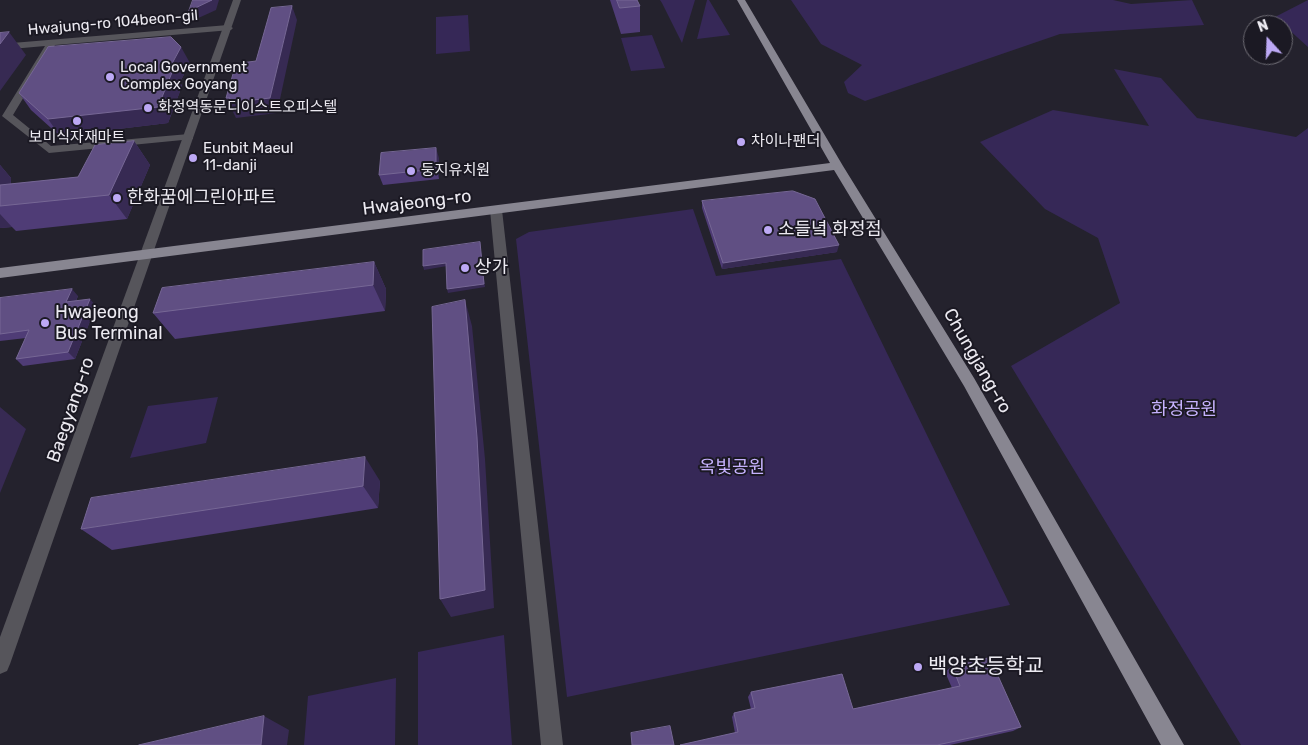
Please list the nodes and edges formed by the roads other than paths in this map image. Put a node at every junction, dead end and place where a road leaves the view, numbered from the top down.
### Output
1 (237, 0) edge
2 (741, 0) edge
3 (228, 28) junction
4 (52, 43) junction
5 (0, 47) edge
6 (188, 137) junction
7 (837, 166) junction
8 (496, 210) junction
9 (146, 254) junction
10 (0, 273) edge
11 (0, 663) edge
12 (552, 745) edge
13 (1173, 745) edge

1 - 3 street, Baegyang-ro
2 - 7 main road, Chungjang-ro
3 - 4 street, Hwajung-ro 104beon-gil
3 - 6 street, Baegyang-ro
4 - 5 street, Hwajung-ro 104beon-gil
4 - 6 street
6 - 9 street, Baegyang-ro
7 - 8 main road, Hwajeong-ro
7 - 13 main road, Chungjang-ro
8 - 9 main road, Hwajeong-ro
8 - 12 street
9 - 10 main road, Hwajeong-ro
9 - 11 street, Baegyang-ro

